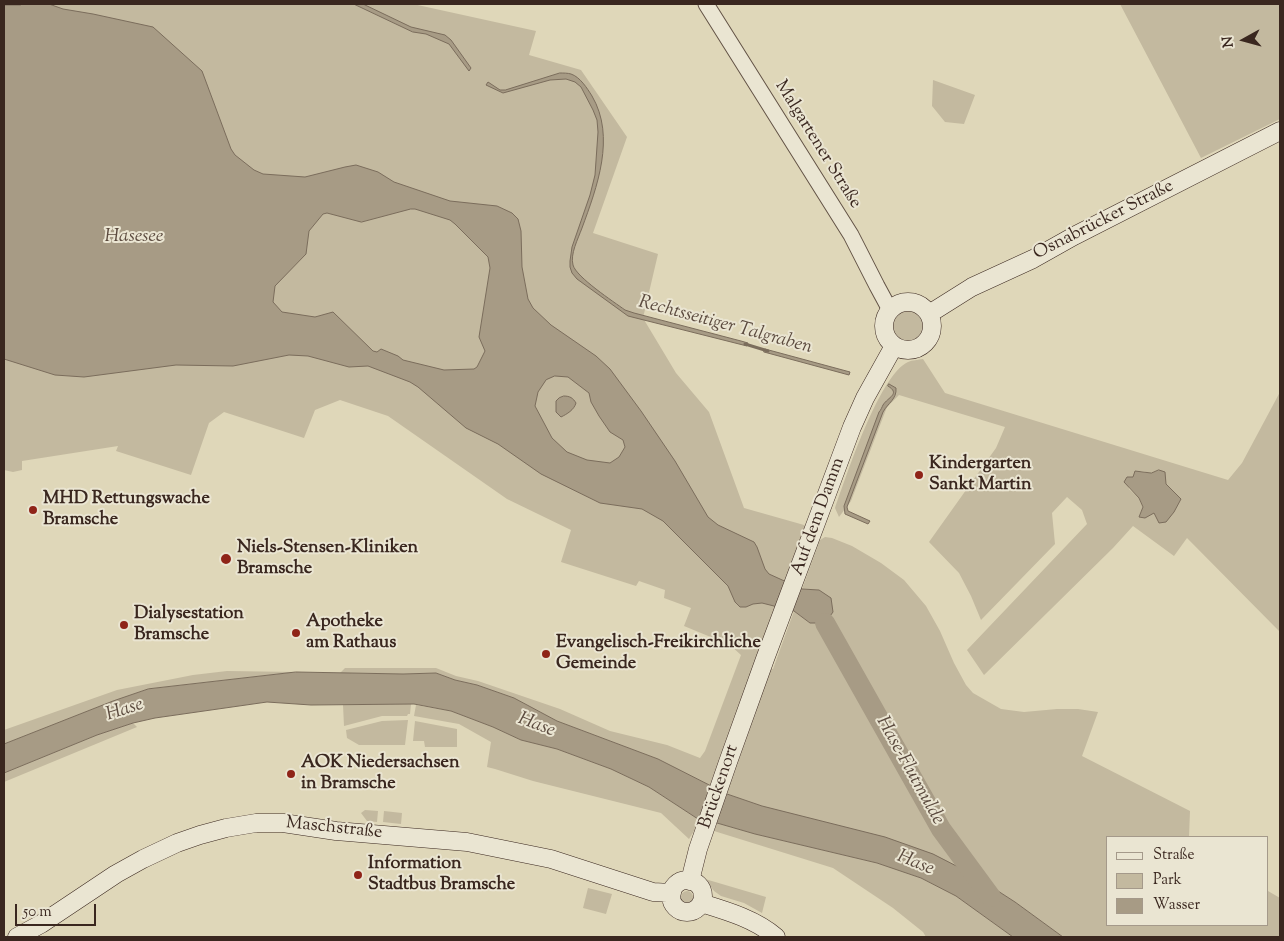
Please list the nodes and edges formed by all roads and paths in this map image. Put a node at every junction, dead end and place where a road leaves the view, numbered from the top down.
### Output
1 (706, 4) edge
2 (1280, 131) edge
3 (890, 310) junction
4 (929, 314) junction
5 (894, 346) junction
6 (753, 693) joint
7 (690, 881) junction
8 (672, 893) junction
9 (701, 903) junction
10 (17, 937) edge
11 (776, 937) edge

1 - 3 street, Malgartener Straße
2 - 4 main road, Osnabrücker Straße
3 - 4 main road
3 - 5 main road
4 - 5 main road
5 - 6 main road, Auf dem Damm
6 - 7 main road, Brückenort
7 - 8 main road
7 - 9 main road
8 - 9 main road
8 - 10 main road, Maschstraße
9 - 11 main road

